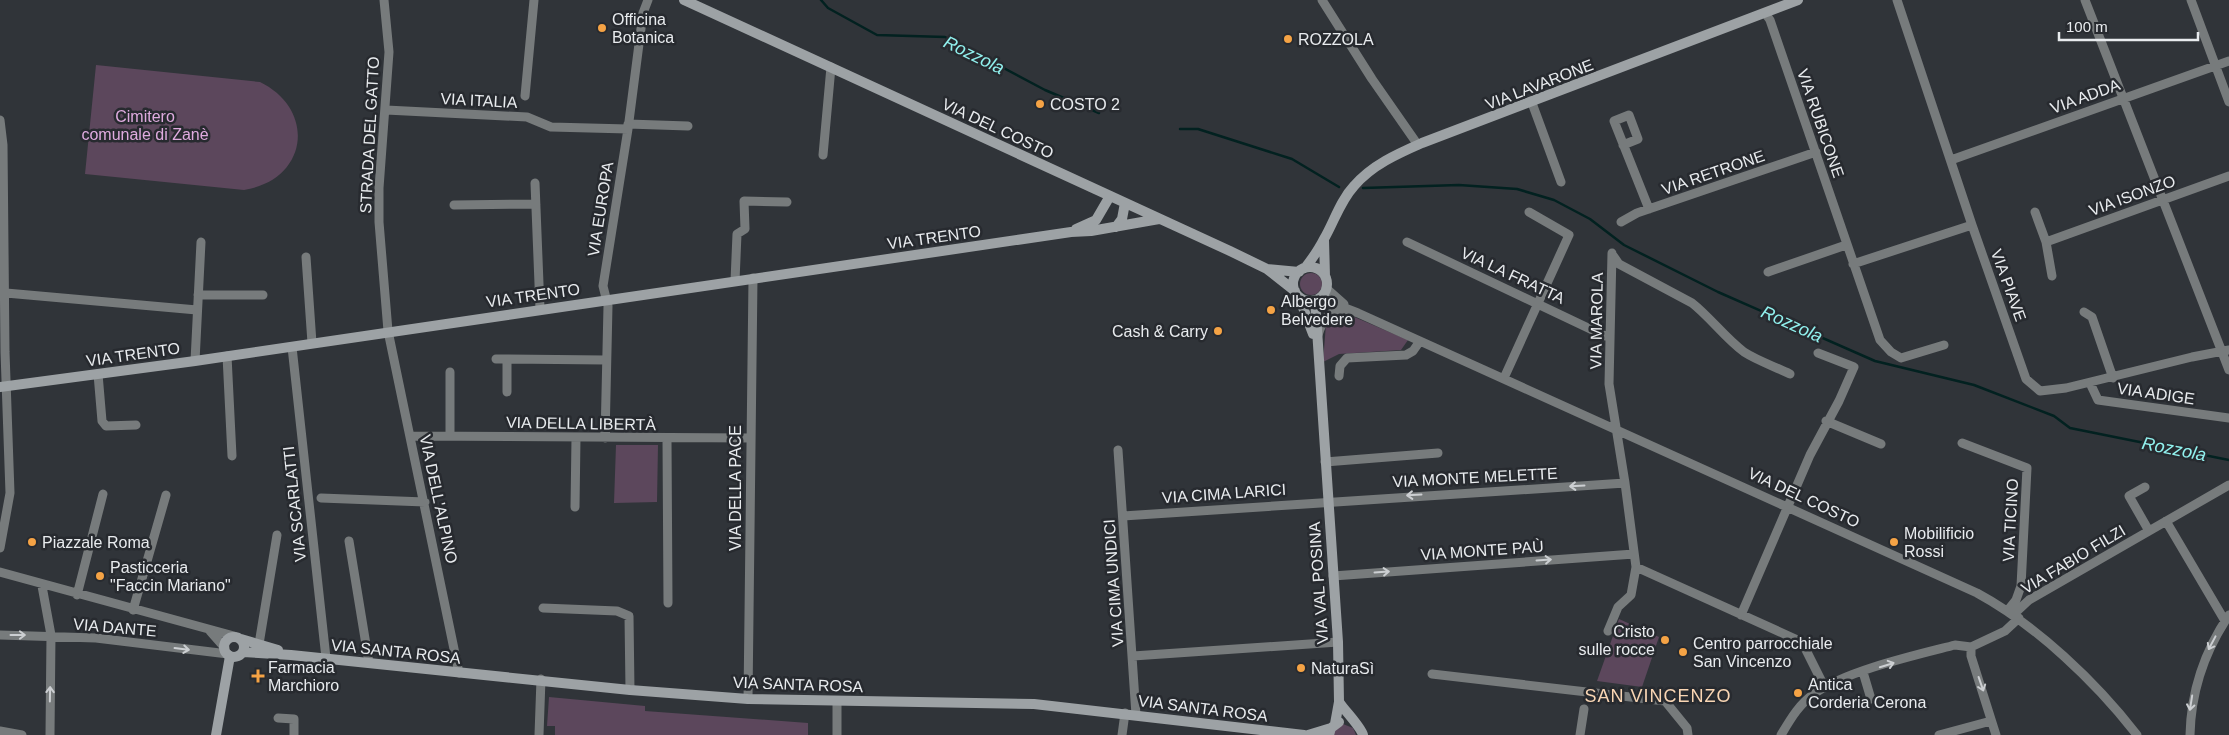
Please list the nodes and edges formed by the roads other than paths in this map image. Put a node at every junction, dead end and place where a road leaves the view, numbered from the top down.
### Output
1 (384, 0) edge
2 (534, 0) edge
3 (648, 0) edge
4 (684, 0) edge
5 (1322, 0) edge
6 (1798, 0) edge
7 (1897, 0) edge
8 (2085, 0) edge
9 (2191, 0) edge
10 (1765, 12) junction
11 (2229, 61) edge
12 (2215, 66) junction
13 (831, 67) junction
14 (524, 96) dead end
15 (2122, 98) junction
16 (2229, 102) edge
17 (1532, 103) junction
18 (386, 110) junction
19 (0, 120) edge
20 (628, 126) junction
21 (688, 126) dead end
22 (1418, 145) junction
23 (1623, 145) dead end
24 (1816, 152) junction
25 (823, 154) dead end
26 (1951, 160) junction
27 (2229, 176) edge
28 (1561, 182) dead end
29 (535, 183) dead end
30 (1110, 196) junction
31 (2162, 200) junction
32 (787, 202) dead end
33 (1125, 203) junction
34 (536, 204) junction
35 (454, 205) dead end
36 (1649, 209) junction
37 (1529, 212) dead end
38 (2034, 212) dead end
39 (1160, 219) junction
40 (1621, 222) dead end
41 (1972, 225) junction
42 (1116, 227) junction
43 (1071, 232) junction
44 (1324, 239) junction
45 (201, 242) dead end
46 (1407, 242) dead end
47 (2046, 242) junction
48 (1846, 245) junction
49 (306, 257) dead end
50 (1853, 264) junction
51 (1266, 269) junction
52 (1302, 270) junction
53 (1768, 272) dead end
54 (1324, 276) junction
55 (2052, 276) dead end
56 (753, 278) junction
57 (735, 281) junction
58 (1326, 288) junction
59 (6, 293) junction
60 (1297, 294) junction
61 (198, 295) junction
62 (263, 295) dead end
63 (605, 299) junction
64 (1317, 299) junction
65 (1538, 303) junction
66 (540, 309) junction
67 (196, 310) junction
68 (1354, 312) junction
69 (2084, 312) dead end
70 (388, 331) junction
71 (1605, 336) dead end
72 (1420, 341) junction
73 (1316, 342) junction
74 (312, 343) junction
75 (1944, 345) dead end
76 (292, 347) junction
77 (2225, 351) edge
78 (1818, 353) dead end
79 (227, 356) junction
80 (496, 359) dead end
81 (507, 359) junction
82 (605, 360) junction
83 (195, 361) junction
84 (2229, 370) edge
85 (450, 372) dead end
86 (98, 374) junction
87 (1790, 374) dead end
88 (1339, 376) dead end
89 (1504, 378) junction
90 (2113, 378) junction
91 (2090, 383) junction
92 (3, 387) edge
93 (507, 392) dead end
94 (2229, 418) edge
95 (1826, 421) junction
96 (136, 425) dead end
97 (1617, 428) junction
98 (411, 436) junction
99 (450, 436) junction
100 (576, 438) junction
101 (605, 438) junction
102 (750, 438) junction
103 (667, 439) junction
104 (1962, 443) dead end
105 (1881, 444) dead end
106 (1118, 450) dead end
107 (1438, 452) dead end
108 (232, 456) dead end
109 (1325, 462) junction
110 (1625, 482) junction
111 (2229, 485) edge
112 (2145, 487) dead end
113 (104, 494) dead end
114 (166, 495) dead end
115 (321, 498) dead end
116 (1328, 501) junction
117 (425, 502) junction
118 (1788, 506) junction
119 (575, 507) dead end
120 (1123, 516) junction
121 (2166, 521) junction
122 (2149, 531) junction
123 (277, 535) dead end
124 (349, 541) dead end
125 (0, 548) edge
126 (1634, 554) junction
127 (1636, 567) junction
128 (0, 572) edge
129 (1333, 576) junction
130 (42, 586) junction
131 (77, 594) junction
132 (668, 603) dead end
133 (542, 608) dead end
134 (134, 610) junction
135 (2014, 614) junction
136 (1741, 615) junction
137 (2227, 618) edge
138 (210, 631) junction
139 (1608, 631) dead end
140 (0, 634) edge
141 (51, 635) junction
142 (237, 638) junction
143 (1338, 642) junction
144 (259, 644) junction
145 (1971, 646) junction
146 (232, 653) junction
147 (291, 655) junction
148 (1133, 656) junction
149 (326, 658) junction
150 (369, 663) junction
151 (1863, 672) junction
152 (459, 673) junction
153 (1432, 674) dead end
154 (541, 680) junction
155 (1825, 688) junction
156 (630, 690) junction
157 (748, 699) junction
158 (1871, 699) dead end
159 (837, 701) junction
160 (1339, 702) junction
161 (1584, 709) dead end
162 (1125, 714) junction
163 (1136, 714) junction
164 (278, 718) dead end
165 (1352, 721) junction
166 (1991, 721) junction
167 (1332, 729) edge
168 (0, 732) edge
169 (1364, 733) edge
170 (1688, 734) edge
171 (22, 735) edge
172 (50, 735) edge
173 (216, 735) edge
174 (294, 735) edge
175 (539, 735) edge
176 (837, 735) edge
177 (1122, 735) edge
178 (1306, 735) edge
179 (1580, 735) edge
180 (1781, 735) edge
181 (1939, 735) edge
182 (1996, 735) edge
183 (2137, 735) edge
184 (2190, 735) edge

1 - 18 street, STRADA DEL GATTO
2 - 14 street
3 - 20 street, VIA EUROPA
4 - 13 street, VIA DEL COSTO
5 - 22 street
6 - 10 street, VIA LAVARONE
7 - 26 street, VIA PIAVE
8 - 15 street
9 - 12 street
10 - 17 street, VIA LAVARONE
10 - 24 street, VIA RUBICONE
11 - 12 street, VIA ADDA
12 - 15 street, VIA ADDA
12 - 16 street
13 - 25 street
13 - 30 street, VIA DEL COSTO
15 - 26 street, VIA ADDA
15 - 31 street
17 - 22 street, VIA LAVARONE
17 - 28 street
18 - 20 street, VIA ITALIA
18 - 70 street, STRADA DEL GATTO
19 - 59 street
20 - 21 street
20 - 63 street, VIA EUROPA
22 - 44 street, VIA LAVARONE
23 - 36 street
24 - 36 street, VIA RETRONE
24 - 48 street, VIA RUBICONE
26 - 41 street, VIA PIAVE
27 - 31 street, VIA ISONZO
29 - 34 street
30 - 33 street, VIA DEL COSTO
30 - 43 street, VIA TRENTO
31 - 47 street, VIA ISONZO
31 - 77 street
32 - 57 street
33 - 39 street, VIA DEL COSTO
33 - 42 street
34 - 35 street
34 - 66 street
36 - 40 street, VIA RETRONE
37 - 65 street
38 - 47 street
39 - 42 street, VIA TRENTO
39 - 51 street, VIA DEL COSTO
41 - 50 street
41 - 91 street, VIA PIAVE
42 - 43 street, VIA TRENTO
43 - 56 street, VIA TRENTO
44 - 52 street, VIA LAVARONE
44 - 54 street, VIA LAVARONE
45 - 61 street
46 - 65 street, VIA LA FRATTA
47 - 55 street
48 - 50 street, VIA RUBICONE
48 - 53 street
49 - 74 street
50 - 75 street, VIA RUBICONE
51 - 52 street
51 - 60 street, VIA DEL COSTO
52 - 54 street
52 - 60 street
54 - 58 street
56 - 57 street, VIA TRENTO
56 - 102 street, VIA DELLA PACE
57 - 63 street, VIA TRENTO
58 - 64 street
58 - 68 street, VIA DEL COSTO
59 - 67 street
59 - 92 street
60 - 64 street
60 - 73 street, VIA VAL POSINA
61 - 62 street
61 - 67 street
63 - 66 street, VIA TRENTO
63 - 82 street, VIA EUROPA
64 - 68 street, VIA DEL COSTO
64 - 73 street, VIA VAL POSINA
65 - 71 street, VIA LA FRATTA
65 - 89 street
66 - 70 street, VIA TRENTO
67 - 83 street
68 - 72 street, VIA DEL COSTO
68 - 73 street
69 - 90 street
70 - 74 street, VIA TRENTO
70 - 98 street, VIA DELL'ALPINO
72 - 88 street
72 - 89 street, VIA DEL COSTO
73 - 109 street, VIA VAL POSINA
74 - 76 street, VIA TRENTO
76 - 79 street, VIA TRENTO
76 - 149 street, VIA SCARLATTI
77 - 84 street
77 - 90 street, VIA PIAVE
78 - 95 street
79 - 83 street, VIA TRENTO
79 - 108 street
80 - 81 street
81 - 82 street
81 - 93 street
82 - 101 street, VIA EUROPA
83 - 86 street, VIA TRENTO
85 - 99 street
86 - 92 street, VIA TRENTO
86 - 96 street
87 - 97 street, VIA MAROLA
89 - 97 street, VIA DEL COSTO
90 - 91 street, VIA PIAVE
91 - 94 street, VIA ADIGE
92 - 125 street
95 - 105 street
95 - 118 street
97 - 110 street
97 - 118 street, VIA DEL COSTO
98 - 99 street, VIA DELLA LIBERTÀ
98 - 117 street, VIA DELL'ALPINO
99 - 100 street, VIA DELLA LIBERTÀ
100 - 101 street, VIA DELLA LIBERTÀ
100 - 119 street
101 - 103 street, VIA DELLA LIBERTÀ
102 - 103 street, VIA DELLA LIBERTÀ
102 - 157 street, VIA DELLA PACE
103 - 132 street
104 - 135 street, VIA TICINO
106 - 120 street, VIA CIMA UNDICI
107 - 109 street
109 - 116 street, VIA VAL POSINA
110 -> 116 street, VIA MONTE MELETTE
110 - 126 street
111 - 121 street, VIA FABIO FILZI
112 - 122 street, VIA FABIO FILZI
113 - 131 street
114 - 134 street
115 - 117 street
116 - 120 street, VIA CIMA LARICI
116 - 129 street, VIA VAL POSINA
117 - 152 street, VIA DELL'ALPINO
118 - 135 street, VIA DEL COSTO
118 - 136 street
120 - 148 street, VIA CIMA UNDICI
121 - 122 street, VIA FABIO FILZI
121 - 137 street
122 - 135 street, VIA FABIO FILZI
123 - 144 street
124 - 150 street
126 - 127 street
129 -> 126 street, VIA MONTE PAÙ
127 - 136 street
127 - 139 street
128 - 130 street, VIA SANTA ROSA
129 - 143 street, VIA VAL POSINA
130 - 131 street, VIA SANTA ROSA
130 - 141 street
131 - 134 street, VIA SANTA ROSA
133 - 156 street
134 - 138 street, VIA SANTA ROSA
135 - 145 street, VIA FABIO FILZI
135 - 183 street, VIA DEL COSTO
136 - 155 street
137 -> 184 street
138 - 142 street, VIA SANTA ROSA
138 - 146 street
140 -> 141 street, VIA DANTE
141 -> 146 street, VIA DANTE
172 -> 141 street
142 - 144 street, VIA SANTA ROSA
142 - 146 street
142 - 146 street
143 - 148 street
143 - 160 street, VIA VAL POSINA
144 - 147 street, VIA SANTA ROSA
151 -> 145 street
145 -> 166 street
146 - 147 street, VIA SANTA ROSA
146 - 173 street
147 - 149 street, VIA SANTA ROSA
148 - 163 street, VIA CIMA UNDICI
149 - 150 street, VIA SANTA ROSA
150 - 152 street, VIA SANTA ROSA
151 - 155 street
151 - 158 street
152 - 154 street, VIA SANTA ROSA
153 - 170 street
154 - 156 street, VIA SANTA ROSA
154 - 175 street
155 - 180 street
156 - 157 street, VIA SANTA ROSA
157 - 159 street, VIA SANTA ROSA
159 - 162 street, VIA SANTA ROSA
159 - 176 street
160 - 165 street
160 - 167 street, VIA VAL POSINA
161 - 179 street
162 - 163 street, VIA SANTA ROSA
162 - 177 street
163 - 178 street, VIA SANTA ROSA
164 - 174 street
165 - 167 street
165 - 169 street
166 - 181 street
166 - 182 street
167 - 178 street, VIA SANTA ROSA
168 - 171 street

